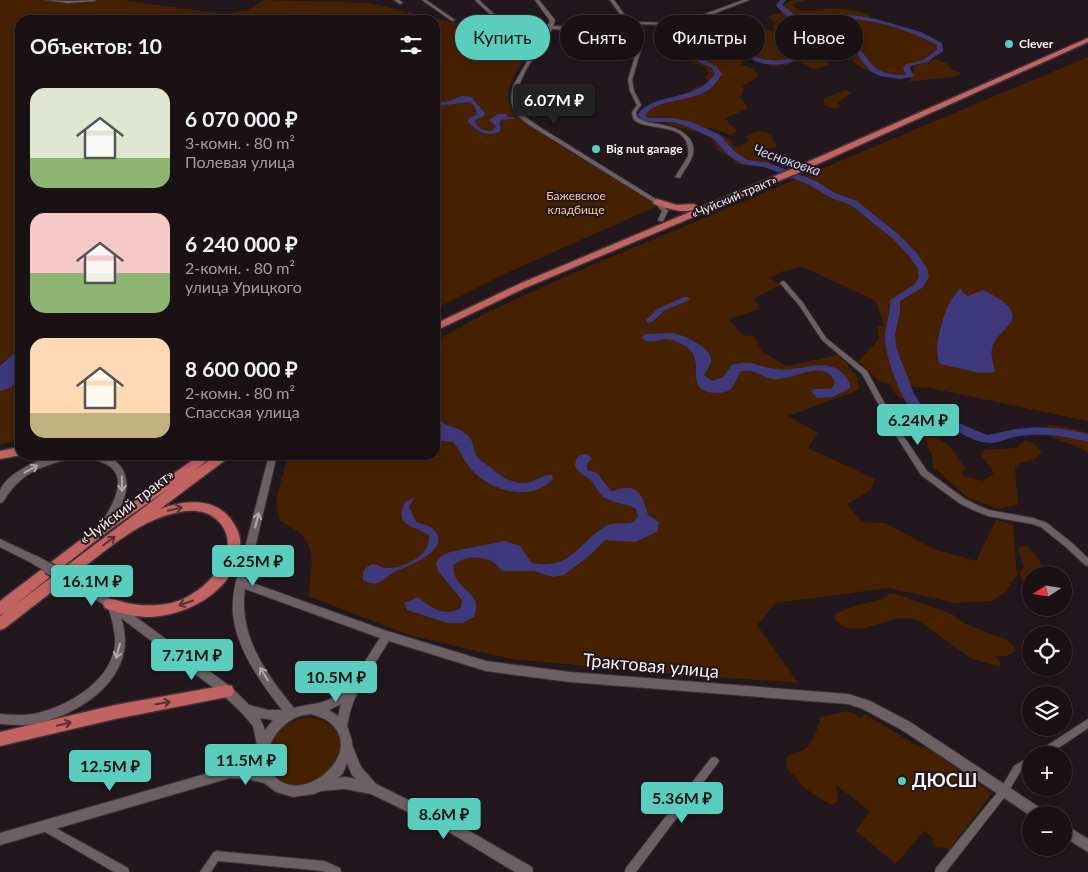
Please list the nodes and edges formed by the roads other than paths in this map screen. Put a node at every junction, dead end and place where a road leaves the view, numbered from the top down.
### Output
1 (48, 0) edge
2 (94, 0) edge
3 (396, 0) edge
4 (424, 0) edge
5 (477, 0) edge
6 (538, 0) edge
7 (612, 0) edge
8 (747, 0) edge
9 (401, 3) dead end
10 (493, 15) edge
11 (622, 15) edge
12 (453, 20) dead end
13 (644, 23) edge
14 (551, 27) joint
15 (560, 28) edge
16 (1088, 34) edge
17 (1088, 40) edge
18 (530, 60) edge
19 (636, 60) edge
20 (794, 168) junction
21 (678, 177) dead end
22 (767, 180) junction
23 (657, 202) junction
24 (694, 207) junction
25 (661, 220) junction
26 (784, 283) dead end
27 (440, 318) edge
28 (440, 326) edge
29 (15, 452) edge
30 (0, 455) edge
31 (50, 460) edge
32 (102, 460) edge
33 (201, 460) edge
34 (219, 460) edge
35 (272, 460) edge
36 (0, 499) edge
37 (129, 526) junction
38 (104, 528) junction
39 (0, 543) edge
40 (1088, 562) edge
41 (240, 583) junction
42 (87, 590) joint
43 (110, 604) junction
44 (0, 610) edge
45 (0, 624) edge
46 (387, 636) junction
47 (352, 687) junction
48 (227, 692) junction
49 (246, 709) junction
50 (313, 710) junction
51 (291, 714) junction
52 (0, 718) edge
53 (1088, 723) edge
54 (342, 725) junction
55 (0, 739) edge
56 (1054, 746) edge
57 (263, 747) junction
58 (347, 748) junction
59 (714, 761) dead end
60 (1022, 766) edge
61 (228, 773) junction
62 (268, 778) junction
63 (321, 785) junction
64 (372, 788) junction
65 (1004, 791) junction
66 (1027, 806) edge
67 (43, 826) junction
68 (1072, 835) edge
69 (0, 840) edge
70 (1088, 846) edge
71 (124, 872) edge
72 (205, 872) edge
73 (336, 872) edge
74 (527, 872) edge
75 (630, 872) edge
76 (940, 872) edge

1 - 2 street
3 - 9 street
4 - 12 street
5 - 10 street
6 - 14 street
7 - 11 street
8 - 13 street
14 - 15 street
16 - 20 highway, «Чуйский тракт»
17 - 20 highway, «Чуйский тракт»
18 - 23 street
19 - 21 street
20 - 22 highway, «Чуйский тракт»
22 - 24 highway, «Чуйский тракт»
22 - 28 highway, «Чуйский тракт»
23 - 24 highway
23 - 25 street
24 - 25 highway, «Чуйский тракт»
25 - 27 highway, «Чуйский тракт»
26 - 40 street
29 - 30 highway
36 -> 31 street
32 -> 38 street
33 - 38 highway, «Чуйский тракт»
34 - 37 highway, «Чуйский тракт»
41 -> 35 street
37 -> 43 highway
45 -> 37 highway, «Чуйский тракт»
38 - 44 highway, «Чуйский тракт»
39 - 42 street, bridge
41 - 46 street, Трактовая улица
51 -> 41 street
42 - 43 street
43 - 48 street
43 -> 52 street
46 - 47 street
46 - 65 street, Трактовая улица
47 - 50 street
47 - 54 street
48 - 49 street
55 -> 48 highway
49 - 51 street
49 - 57 street
50 - 51 street
50 - 54 street
51 - 57 street
53 - 56 street
54 - 58 street
57 - 61 street
57 - 62 street
58 - 63 street
58 - 64 street
59 - 75 street
60 - 65 street
61 - 62 street
61 - 67 street
62 - 63 street
63 - 64 street
64 - 74 street
65 - 66 street, Трактовая улица
65 - 76 street
67 - 69 street
67 - 71 street
68 - 70 street
72 - 73 street

